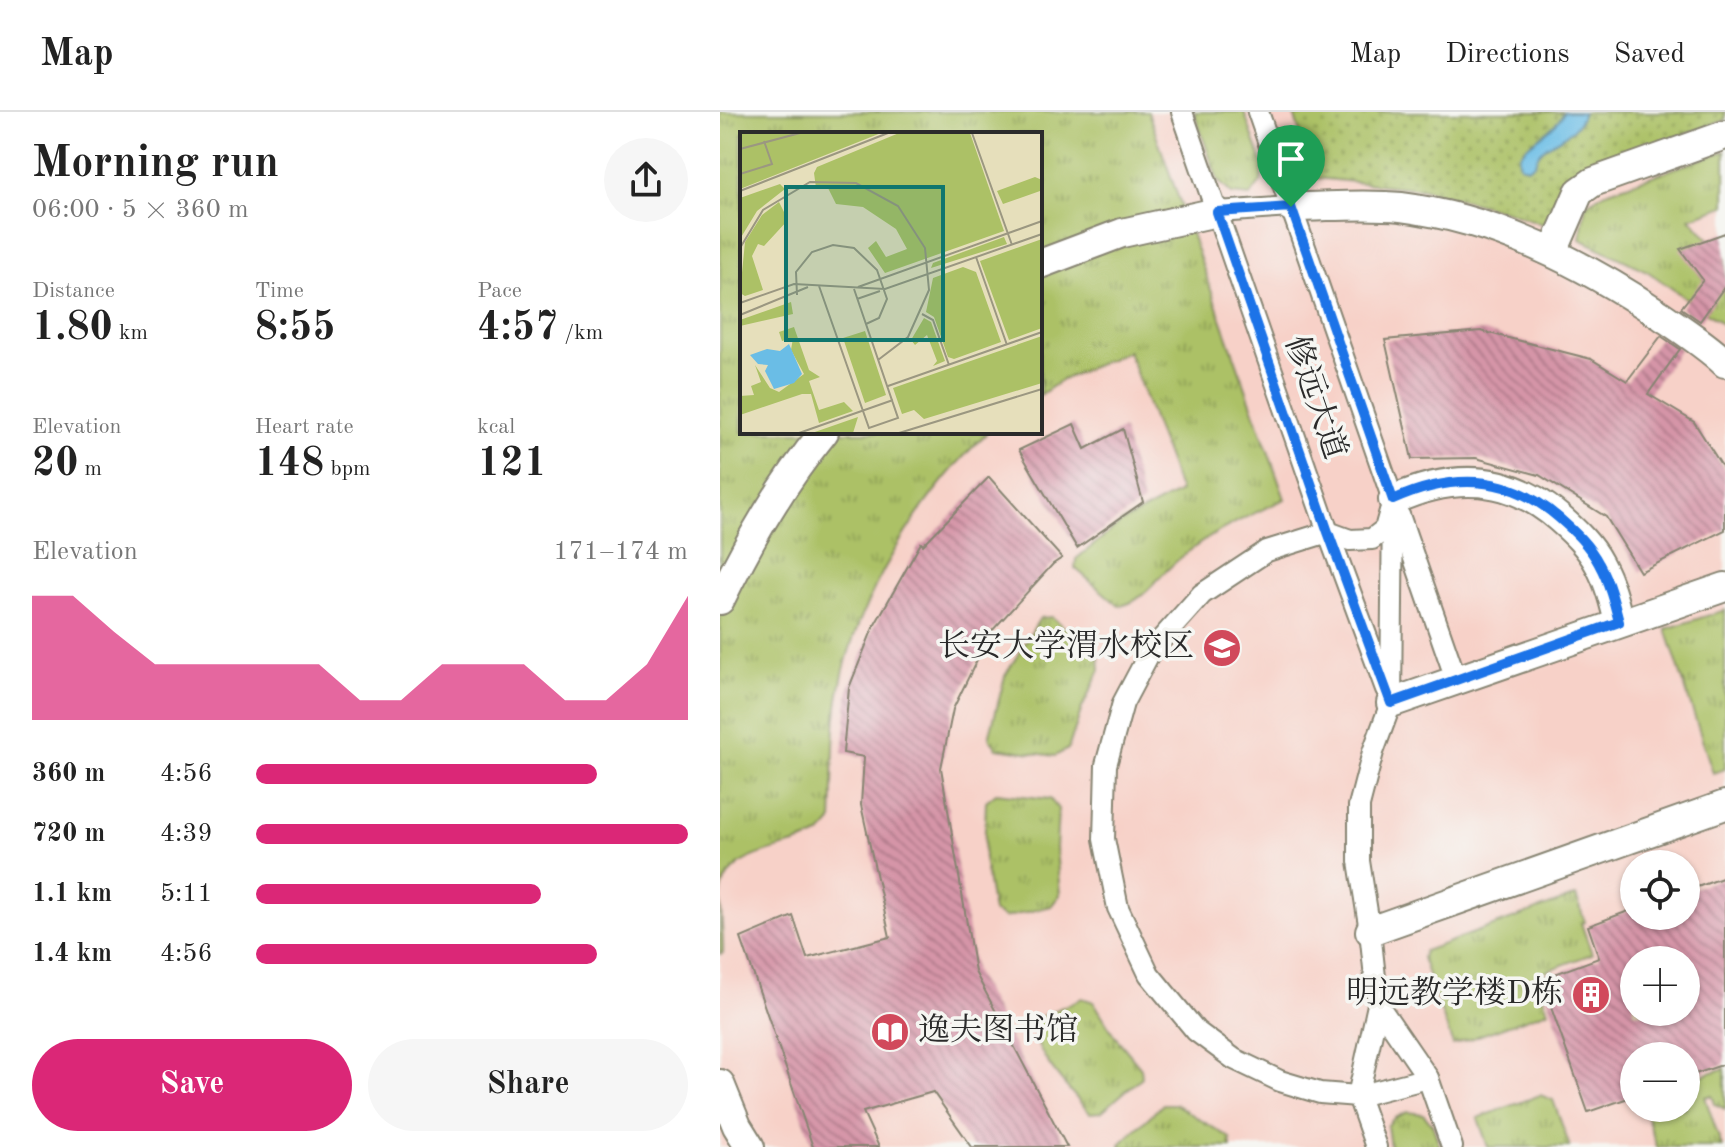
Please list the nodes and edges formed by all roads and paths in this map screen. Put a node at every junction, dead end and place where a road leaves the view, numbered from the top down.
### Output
1 (1182, 112) edge
2 (1258, 112) edge
3 (1725, 135) edge
4 (1291, 207) junction
5 (1217, 212) junction
6 (1553, 252) junction
7 (1042, 263) edge
8 (1725, 363) edge
9 (822, 434) edge
10 (1393, 500) junction
11 (1328, 532) junction
12 (1725, 587) edge
13 (720, 600) edge
14 (1619, 622) junction
15 (1456, 679) junction
16 (1391, 703) junction
17 (1725, 805) edge
18 (1370, 931) junction
19 (1378, 1005) junction
20 (1428, 1078) junction
21 (720, 1084) edge
22 (1358, 1096) junction
23 (736, 1138) edge
24 (1376, 1147) edge
25 (1452, 1147) edge

1 - 5 street, 修远大道
2 - 4 street, 修远大道
3 - 6 street
4 - 5 street
4 - 6 street
4 - 10 street, 修远大道
5 - 7 street
5 - 11 street, 修远大道
6 - 8 street
9 - 13 street
10 - 11 street
10 - 14 street
10 - 15 street
10 - 16 street, 修远大道
11 - 16 street, 修远大道
11 - 22 street
12 - 14 street
14 - 15 street
15 - 16 street
16 - 18 street, 修远大道
17 - 18 street
18 - 19 street, 修远大道
19 - 20 street, 修远大道
19 - 22 street, 修远大道
20 - 22 street
20 - 25 street, 修远大道
21 - 23 street
22 - 24 street

